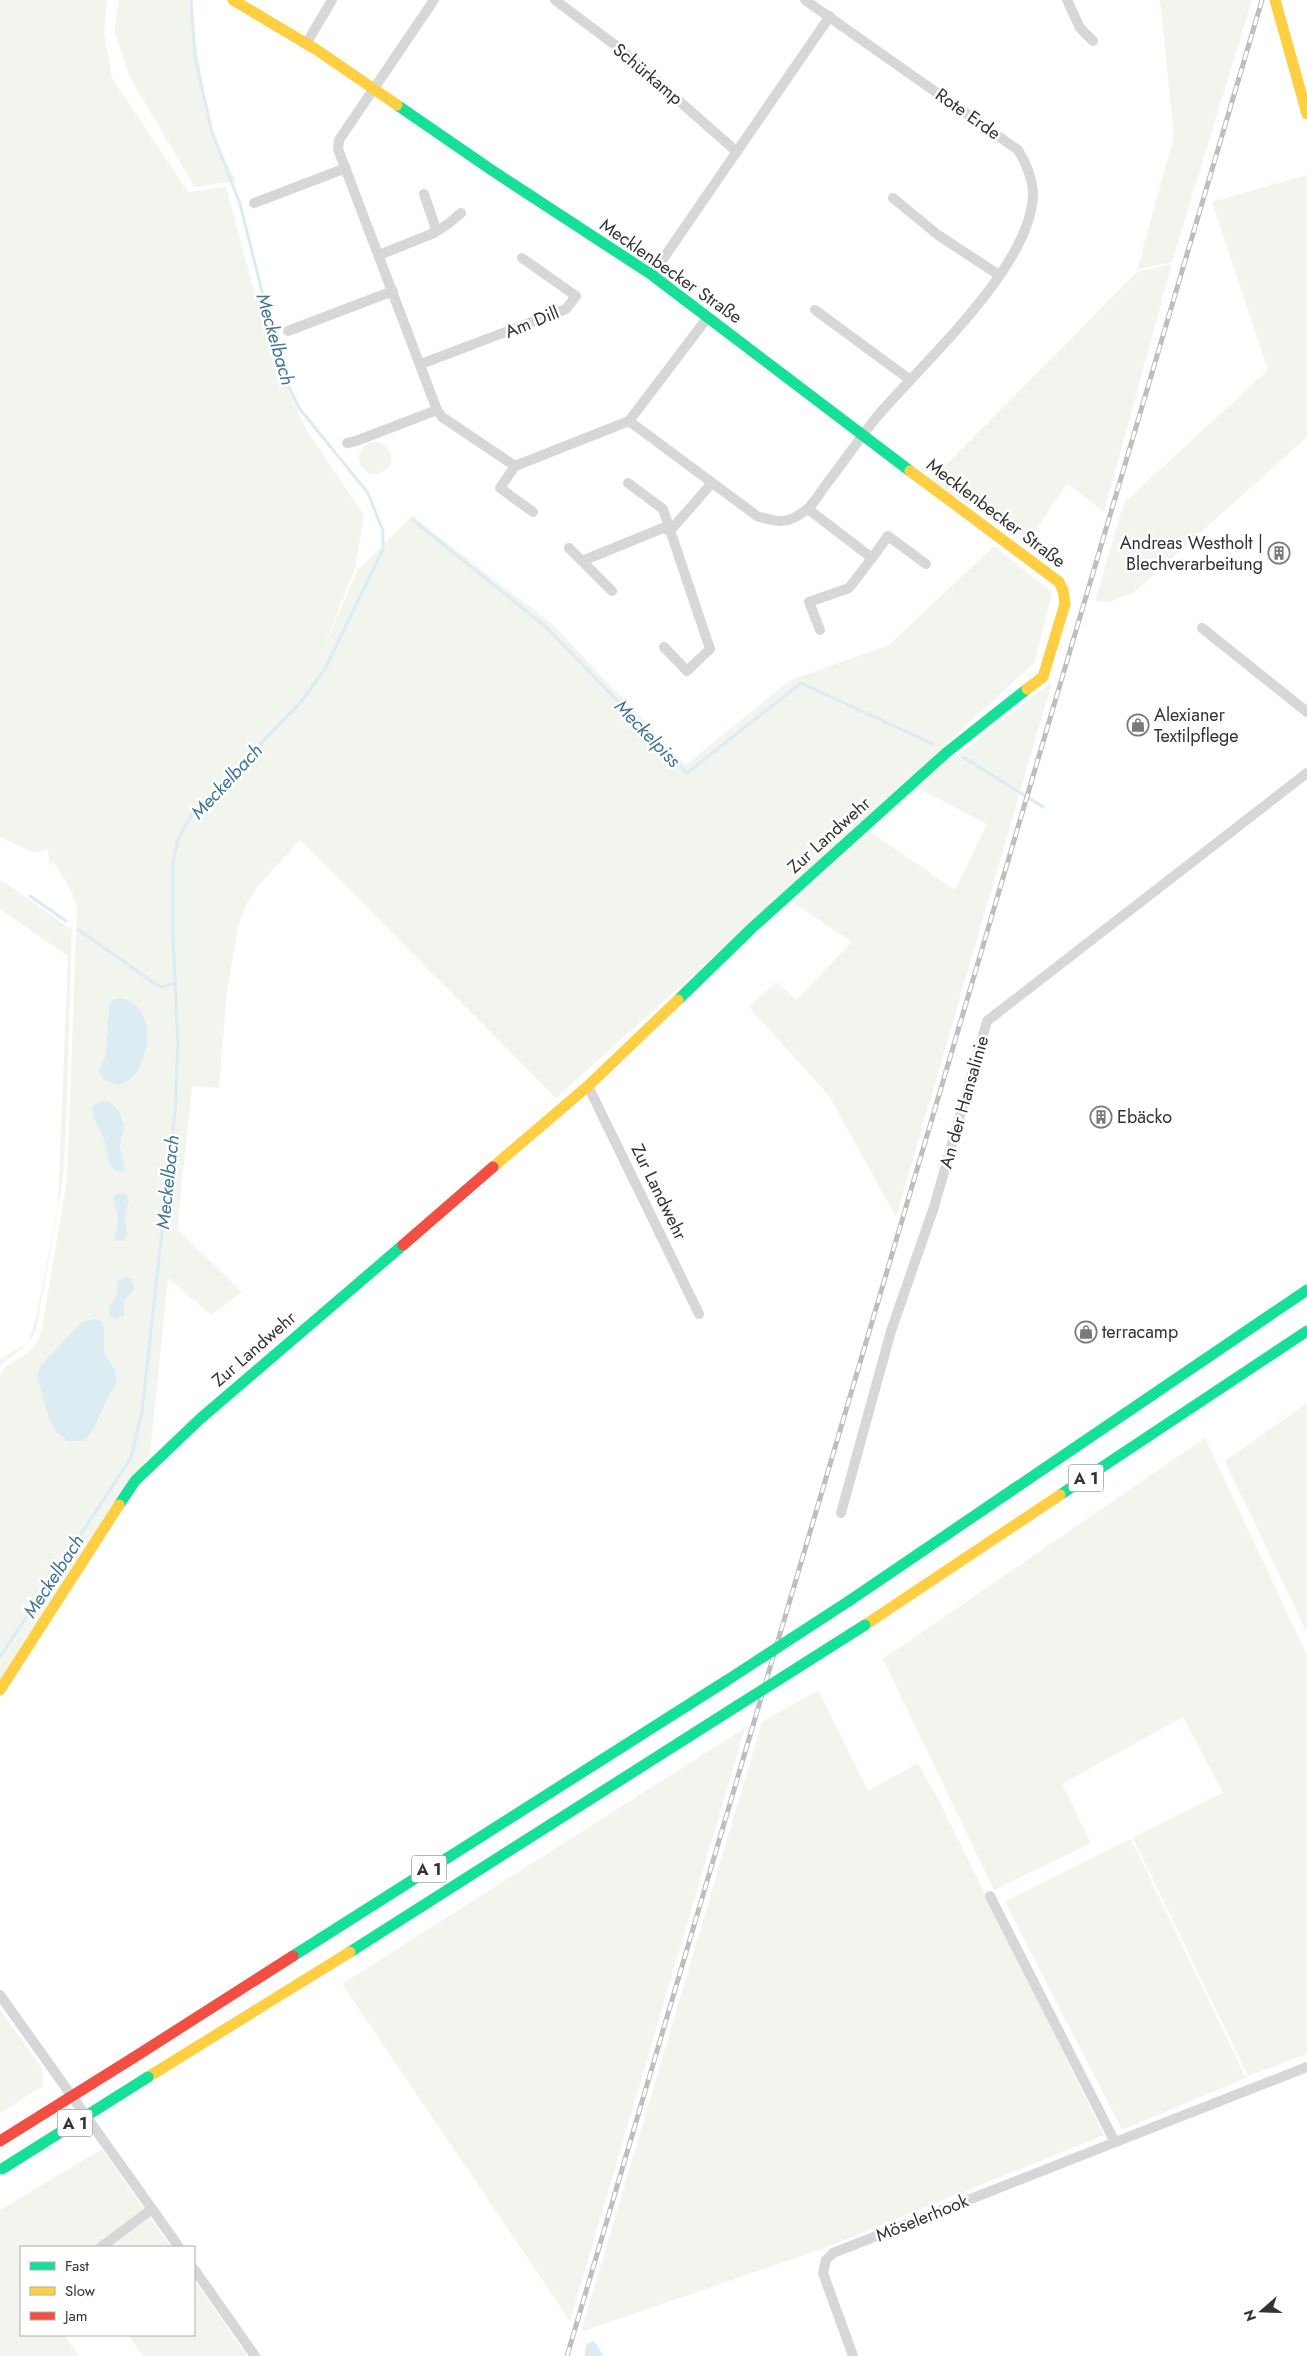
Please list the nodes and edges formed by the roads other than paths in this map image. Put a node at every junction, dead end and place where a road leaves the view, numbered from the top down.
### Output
1 (233, 0) edge
2 (332, 0) edge
3 (434, 0) edge
4 (555, 0) edge
5 (805, 0) edge
6 (1067, 0) edge
7 (1275, 0) edge
8 (830, 16) junction
9 (1093, 42) dead end
10 (306, 44) junction
11 (374, 87) junction
12 (1307, 114) edge
13 (737, 152) junction
14 (346, 168) junction
15 (424, 194) dead end
16 (892, 198) dead end
17 (254, 203) dead end
18 (461, 213) dead end
19 (434, 232) junction
20 (379, 254) junction
21 (522, 258) dead end
22 (652, 275) junction
23 (999, 275) junction
24 (393, 291) junction
25 (815, 310) dead end
26 (708, 317) junction
27 (288, 331) dead end
28 (421, 364) junction
29 (909, 379) junction
30 (438, 410) junction
31 (629, 421) junction
32 (863, 436) junction
33 (347, 443) dead end
34 (515, 466) junction
35 (628, 483) dead end
36 (712, 483) junction
37 (808, 509) junction
38 (533, 512) dead end
39 (670, 531) junction
40 (569, 548) dead end
41 (872, 558) junction
42 (582, 561) junction
43 (926, 564) dead end
44 (612, 591) dead end
45 (1065, 599) joint
46 (1202, 628) dead end
47 (820, 630) dead end
48 (664, 647) dead end
49 (1307, 712) edge
50 (1307, 773) edge
51 (588, 1086) junction
52 (1307, 1290) edge
53 (699, 1314) dead end
54 (1307, 1331) edge
55 (841, 1513) dead end
56 (0, 1690) edge
57 (990, 1896) dead end
58 (0, 1995) edge
59 (1307, 2066) edge
60 (0, 2141) edge
61 (1115, 2142) junction
62 (1, 2169) edge
63 (152, 2210) junction
64 (102, 2246) edge
65 (177, 2246) edge
66 (195, 2270) edge
67 (255, 2356) edge
68 (853, 2356) edge

1 - 10 main road, Mecklenbecker Straße
2 - 10 street
3 - 11 street
4 - 13 street, Schürkamp
5 - 8 street, Rote Erde
6 - 9 street
7 - 12 main road
8 - 13 street
8 - 23 street, Rote Erde
10 - 11 main road, Mecklenbecker Straße
11 - 14 street
11 - 22 main road, Mecklenbecker Straße
13 - 22 street
14 - 17 street
14 - 20 street
15 - 19 street
16 - 23 street
18 - 19 street
19 - 20 street
20 - 24 street
21 - 28 street, Am Dill
22 - 26 main road, Mecklenbecker Straße
23 - 29 street, Rote Erde
24 - 27 street
24 - 28 street
25 - 29 street
26 - 31 street
26 - 32 main road, Mecklenbecker Straße
28 - 30 street
29 - 32 street, Rote Erde
30 - 33 street
30 - 34 street
31 - 34 street
31 - 36 street
32 - 37 street
32 - 45 main road, Mecklenbecker Straße
34 - 38 street
35 - 39 street
36 - 37 street
36 - 39 street
37 - 41 street
39 - 42 street
39 - 48 street
40 - 42 street
41 - 43 street
41 - 47 street
42 - 44 street
45 - 51 main road, Zur Landwehr
46 - 49 street
50 - 55 street, An der Hansalinie
51 - 53 street, Zur Landwehr
51 - 56 main road, Zur Landwehr
52 - 60 main road, A 1, bridge
54 - 62 main road, A 1, bridge
57 - 61 street
58 - 63 street
59 - 61 street, Möselerhook
61 - 68 street, Möselerhook
63 - 64 street
63 - 65 street
66 - 67 street

